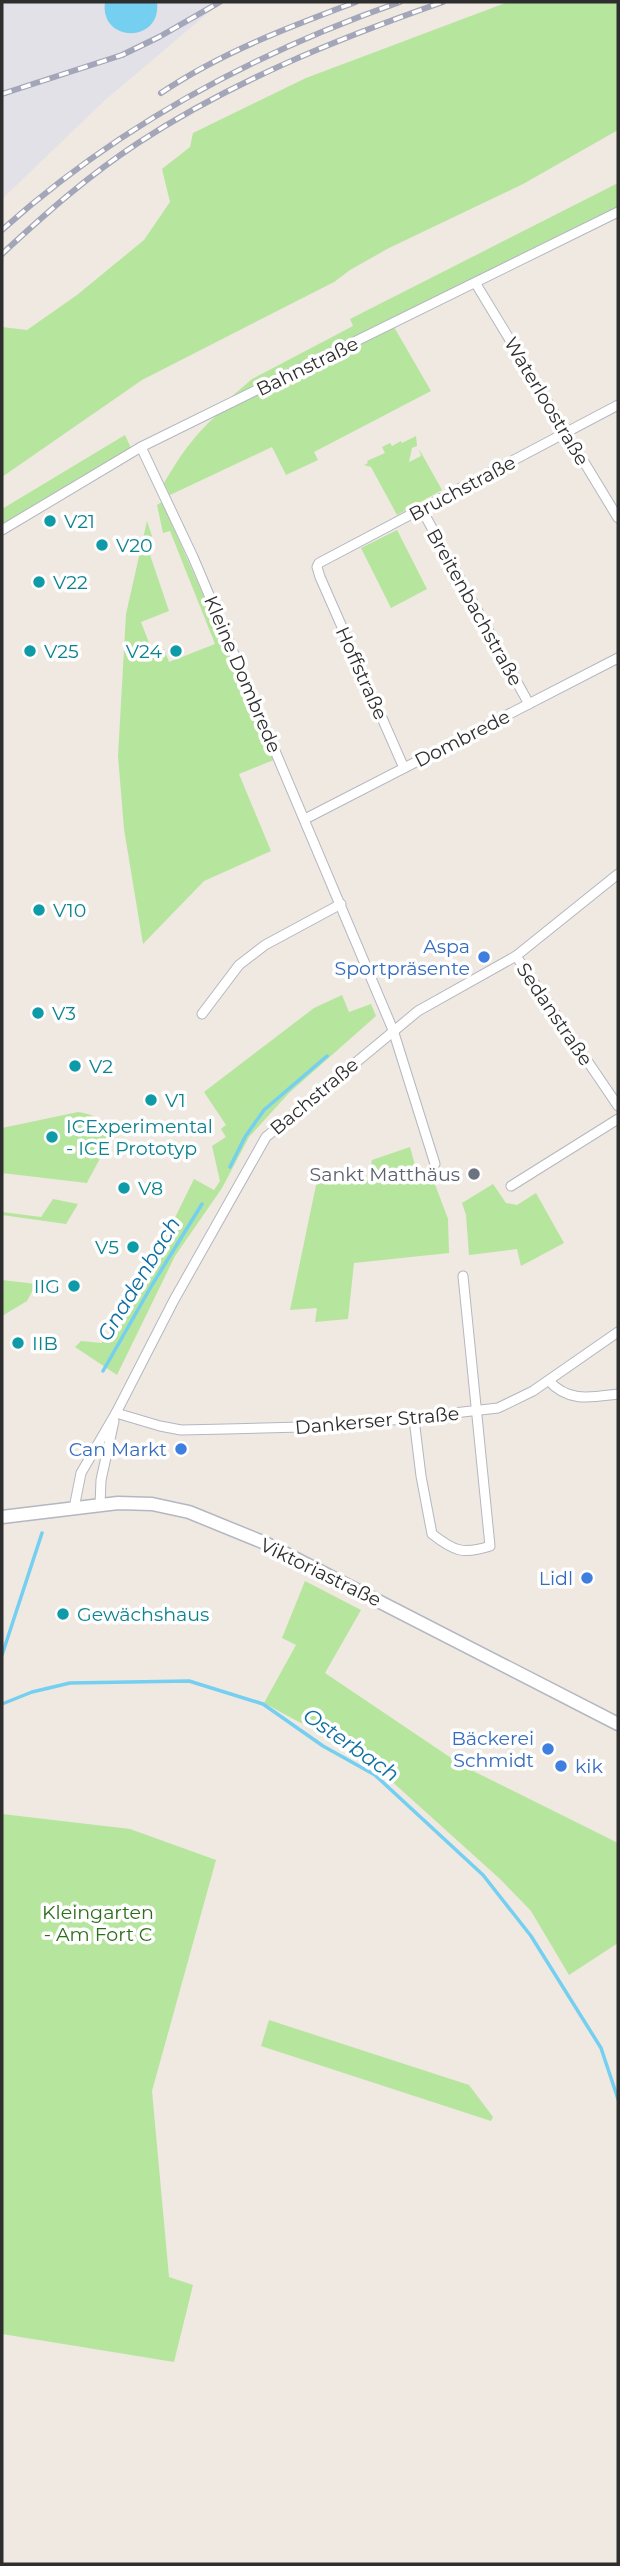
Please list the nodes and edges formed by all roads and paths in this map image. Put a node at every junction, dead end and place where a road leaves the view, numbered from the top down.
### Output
1 (618, 212) edge
2 (476, 284) junction
3 (618, 405) edge
4 (565, 433) junction
5 (141, 447) junction
6 (422, 510) junction
7 (618, 519) edge
8 (2, 530) edge
9 (320, 577) joint
10 (618, 658) edge
11 (529, 704) junction
12 (404, 768) junction
13 (305, 820) junction
14 (618, 874) edge
15 (341, 904) junction
16 (516, 956) junction
17 (202, 1014) dead end
18 (393, 1030) junction
19 (618, 1106) edge
20 (618, 1119) edge
21 (435, 1164) dead end
22 (511, 1186) dead end
23 (463, 1276) dead end
24 (618, 1332) edge
25 (549, 1381) junction
26 (618, 1394) edge
27 (476, 1411) junction
28 (116, 1413) junction
29 (414, 1419) junction
30 (100, 1504) junction
31 (74, 1508) junction
32 (2, 1517) edge
33 (618, 1724) edge

1 - 2 street, Bahnstraße
2 - 4 street, Waterloostraße
2 - 5 street, Bahnstraße
3 - 4 street, Bruchstraße
4 - 6 street, Bruchstraße
4 - 7 street, Waterloostraße
5 - 8 street, Bahnstraße
5 - 13 street, Kleine Dombrede
6 - 9 street, Bruchstraße
6 - 11 street, Breitenbachstraße
9 - 12 street, Hoffstraße
10 - 11 street, Dombrede
11 - 12 street, Dombrede
12 - 13 street, Dombrede
13 - 15 street, Kleine Dombrede
14 - 16 street, Bachstraße
15 - 17 street
15 - 18 street, Kleine Dombrede
16 - 18 street, Bachstraße
16 - 19 street, Sedanstraße
18 - 21 street, Kleine Dombrede
18 - 28 street, Bachstraße
20 - 22 street
23 - 27 street
24 - 25 street, Dankerser Straße
25 - 26 street
25 - 27 street, Dankerser Straße
27 - 29 street, Dankerser Straße
27 - 29 street
28 - 29 street, Dankerser Straße
28 - 30 street, Bachstraße
28 - 31 street, Bachstraße
30 - 31 main road, Viktoriastraße
30 - 33 main road, Viktoriastraße
31 - 32 main road, Viktoriastraße

